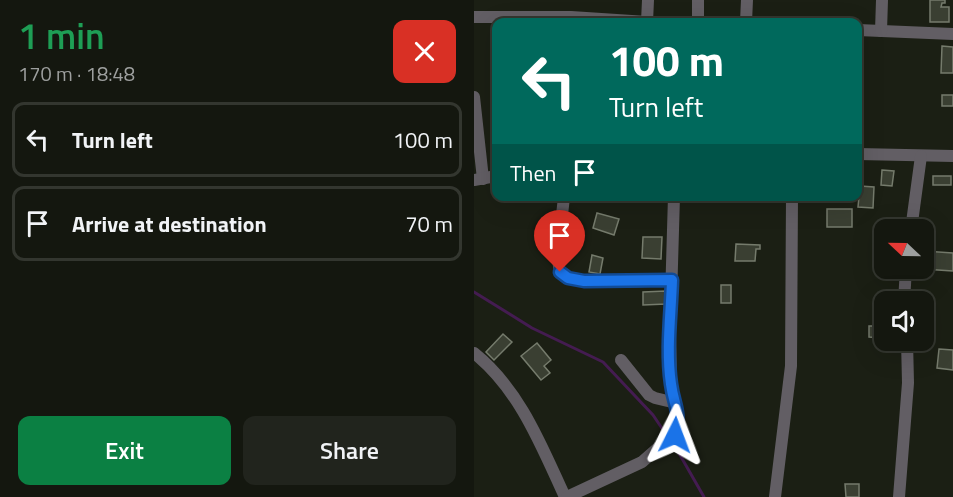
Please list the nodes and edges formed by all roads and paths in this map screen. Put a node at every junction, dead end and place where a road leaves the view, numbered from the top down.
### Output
1 (648, 0) edge
2 (698, 0) edge
3 (747, 0) edge
4 (882, 0) edge
5 (474, 17) edge
6 (586, 18) edge
7 (647, 18) edge
8 (698, 18) edge
9 (746, 18) edge
10 (862, 30) edge
11 (881, 31) junction
12 (953, 34) edge
13 (474, 97) edge
14 (862, 154) edge
15 (921, 156) junction
16 (953, 156) edge
17 (479, 179) edge
18 (564, 201) edge
19 (674, 201) edge
20 (792, 201) edge
21 (913, 219) edge
22 (672, 280) junction
23 (907, 351) edge
24 (474, 353) edge
25 (621, 360) dead end
26 (676, 403) junction
27 (675, 435) dead end
28 (659, 447) dead end
29 (566, 497) edge
30 (775, 497) edge
31 (899, 497) edge

1 - 7 street
2 - 8 street
3 - 9 street
4 - 11 street
5 - 6 street
10 - 11 street
11 - 12 street
13 - 17 street
14 - 15 street
15 - 16 street
15 - 21 street
18 - 22 street
19 - 22 street
20 - 30 street
22 - 26 street
23 - 31 street
24 - 29 street
25 - 26 street
26 - 27 street
28 - 29 street

